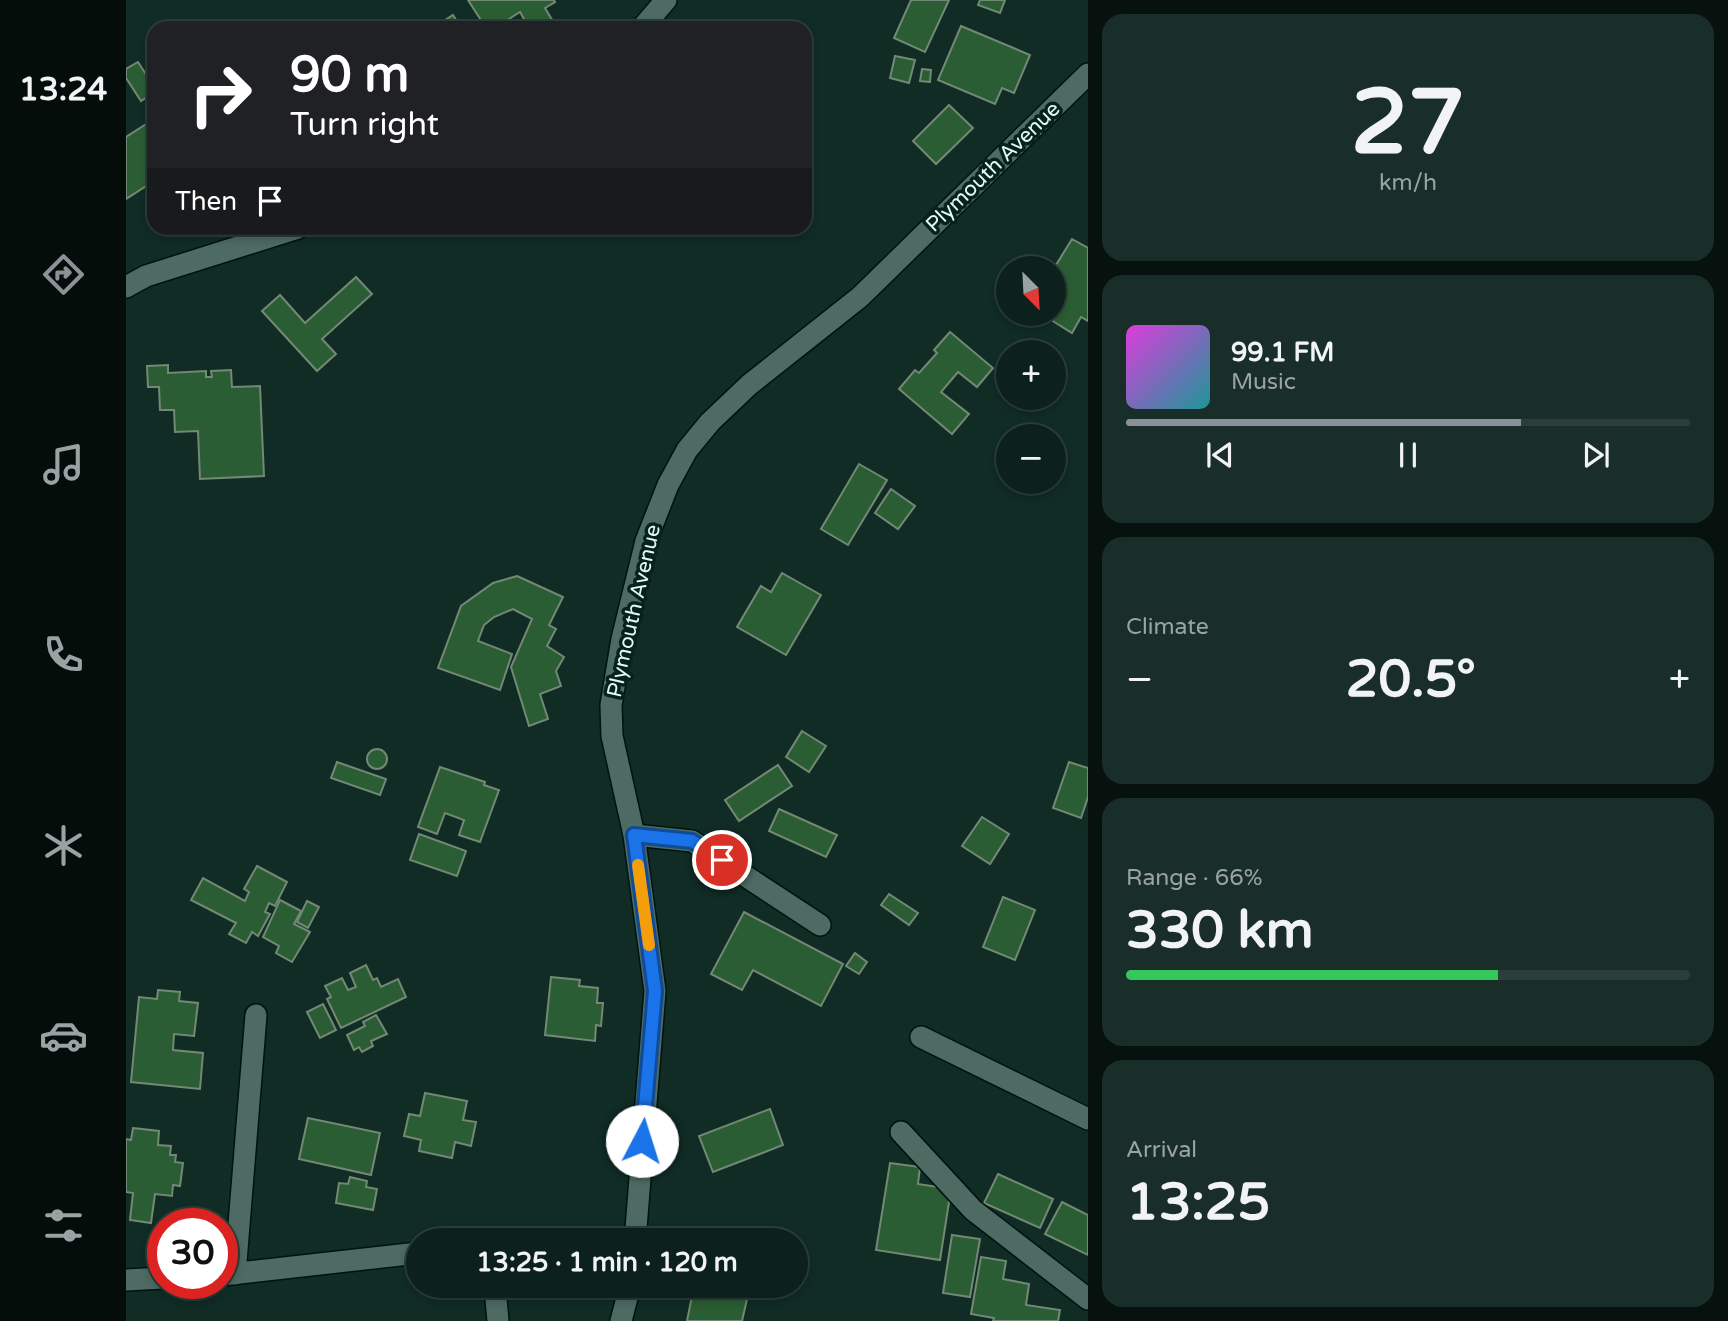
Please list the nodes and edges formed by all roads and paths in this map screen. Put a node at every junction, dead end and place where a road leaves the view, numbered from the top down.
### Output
1 (666, 0) edge
2 (648, 21) edge
3 (1087, 74) edge
4 (276, 235) edge
5 (126, 287) edge
6 (634, 835) junction
7 (820, 925) dead end
8 (256, 1015) dead end
9 (921, 1037) dead end
10 (1087, 1119) edge
11 (901, 1132) dead end
12 (235, 1208) edge
13 (636, 1228) edge
14 (406, 1254) edge
15 (238, 1273) edge
16 (147, 1279) edge
17 (126, 1280) edge
18 (496, 1298) edge
19 (627, 1298) edge
20 (1087, 1299) edge
21 (498, 1321) edge
22 (621, 1321) edge

1 - 2 street
3 - 6 street, Plymouth Avenue
4 - 5 street
6 - 7 street
6 - 13 street, Plymouth Avenue
8 - 12 street
9 - 10 street
11 - 20 street
14 - 15 street
16 - 17 street
18 - 21 street
19 - 22 street

